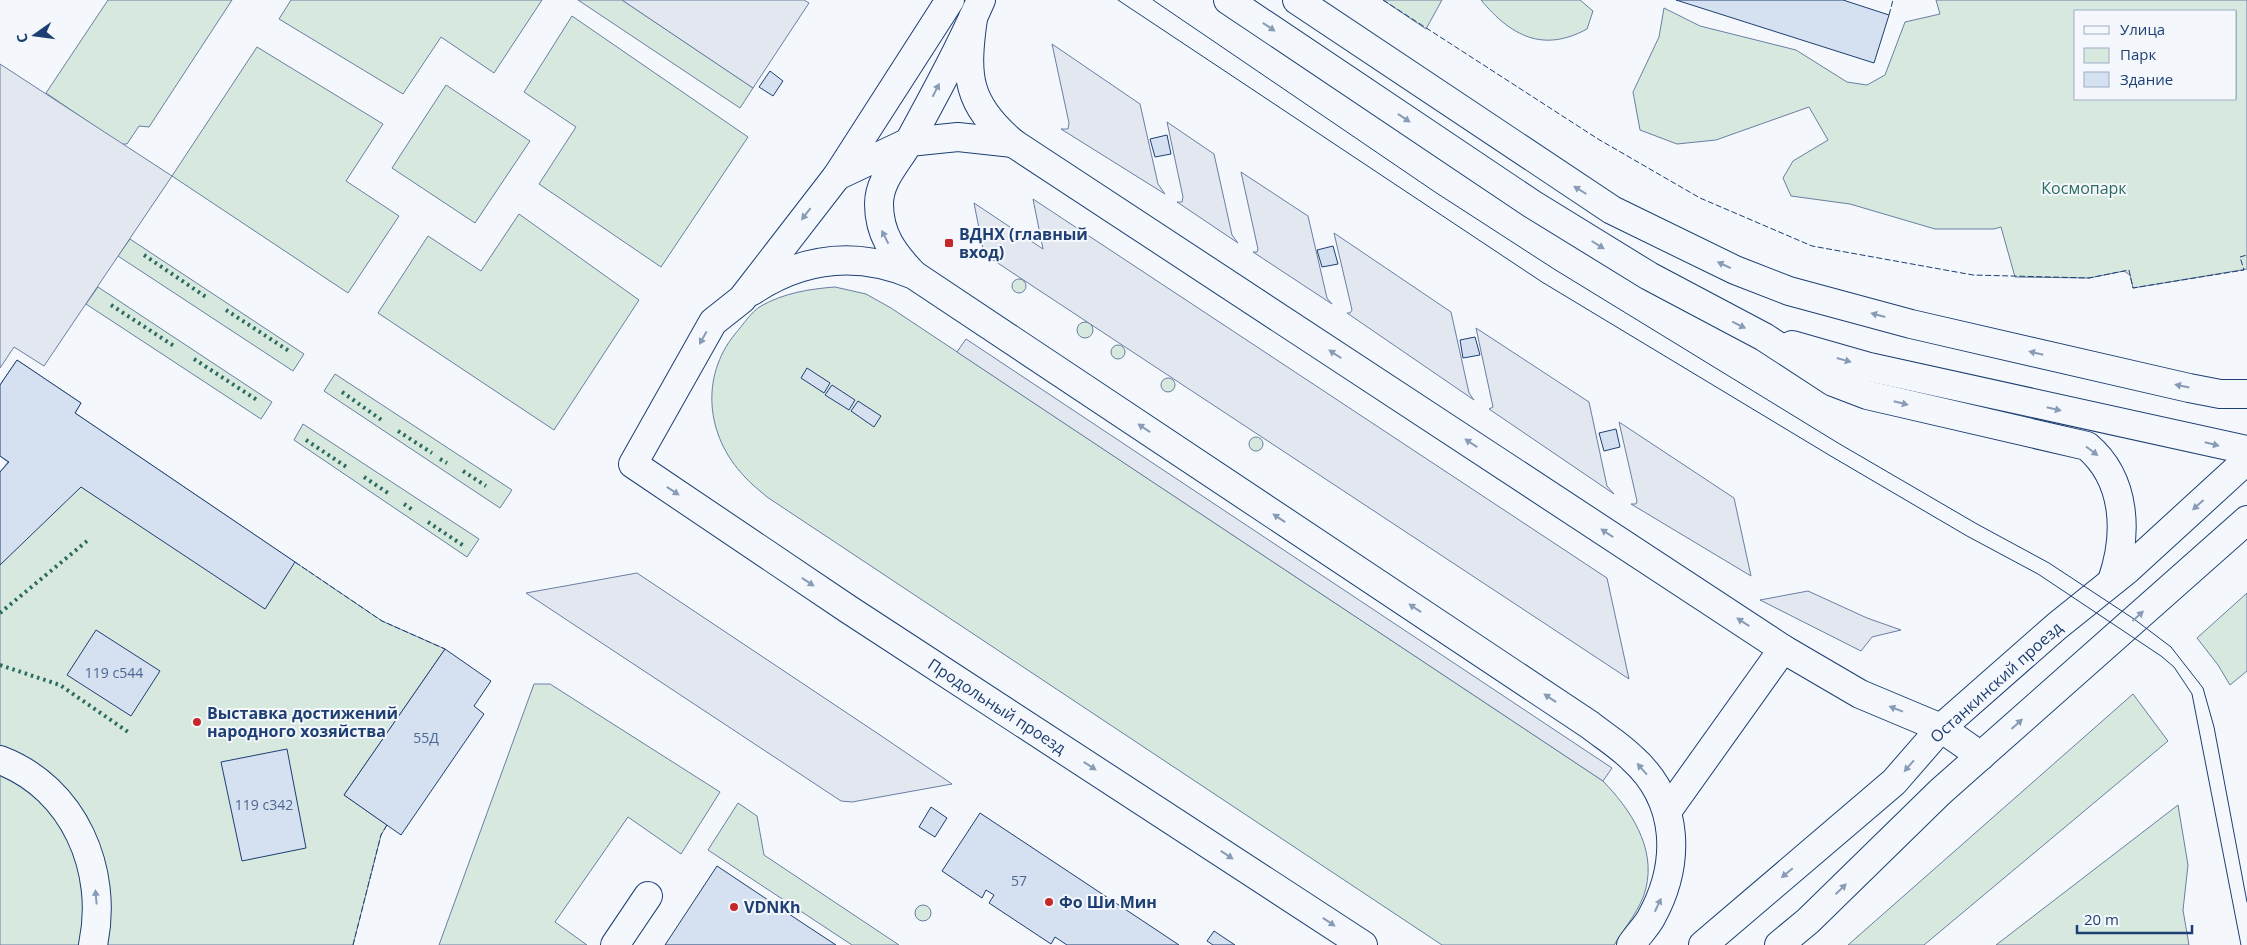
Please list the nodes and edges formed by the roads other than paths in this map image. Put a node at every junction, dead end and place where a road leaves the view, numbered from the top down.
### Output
1 (950, 0) edge
2 (1228, 0) edge
3 (1297, 0) edge
4 (977, 9) edge
5 (909, 142) junction
6 (1013, 143) junction
7 (837, 176) junction
8 (914, 276) junction
9 (742, 299) junction
10 (1764, 337) junction
11 (2247, 394) edge
12 (2247, 450) edge
13 (2247, 460) edge
14 (2247, 520) edge
15 (2112, 581) junction
16 (1783, 649) junction
17 (1940, 728) junction
18 (1980, 756) junction
19 (0, 760) edge
20 (1668, 810) junction
21 (648, 896) dead end
22 (93, 945) edge
23 (616, 945) edge
24 (1364, 945) edge
25 (1631, 945) edge
26 (1703, 945) edge
27 (1779, 945) edge

1 - 7 street
2 -> 10 street
11 -> 3 street
5 -> 4 street
4 - 6 street
5 - 6 street
5 - 7 street
8 -> 5 street
16 -> 6 street
7 -> 9 street
8 - 9 street
20 -> 8 street
9 -> 24 street, Продольный проезд
10 -> 12 street
10 -> 15 street
13 -> 15 street, Останкинский проезд
18 -> 14 street
15 - 17 street, Останкинский проезд
17 -> 16 street
16 - 20 street
17 - 18 street
17 -> 26 street, Останкинский проезд
27 -> 18 street
22 -> 19 street
25 -> 20 street
21 - 23 street

